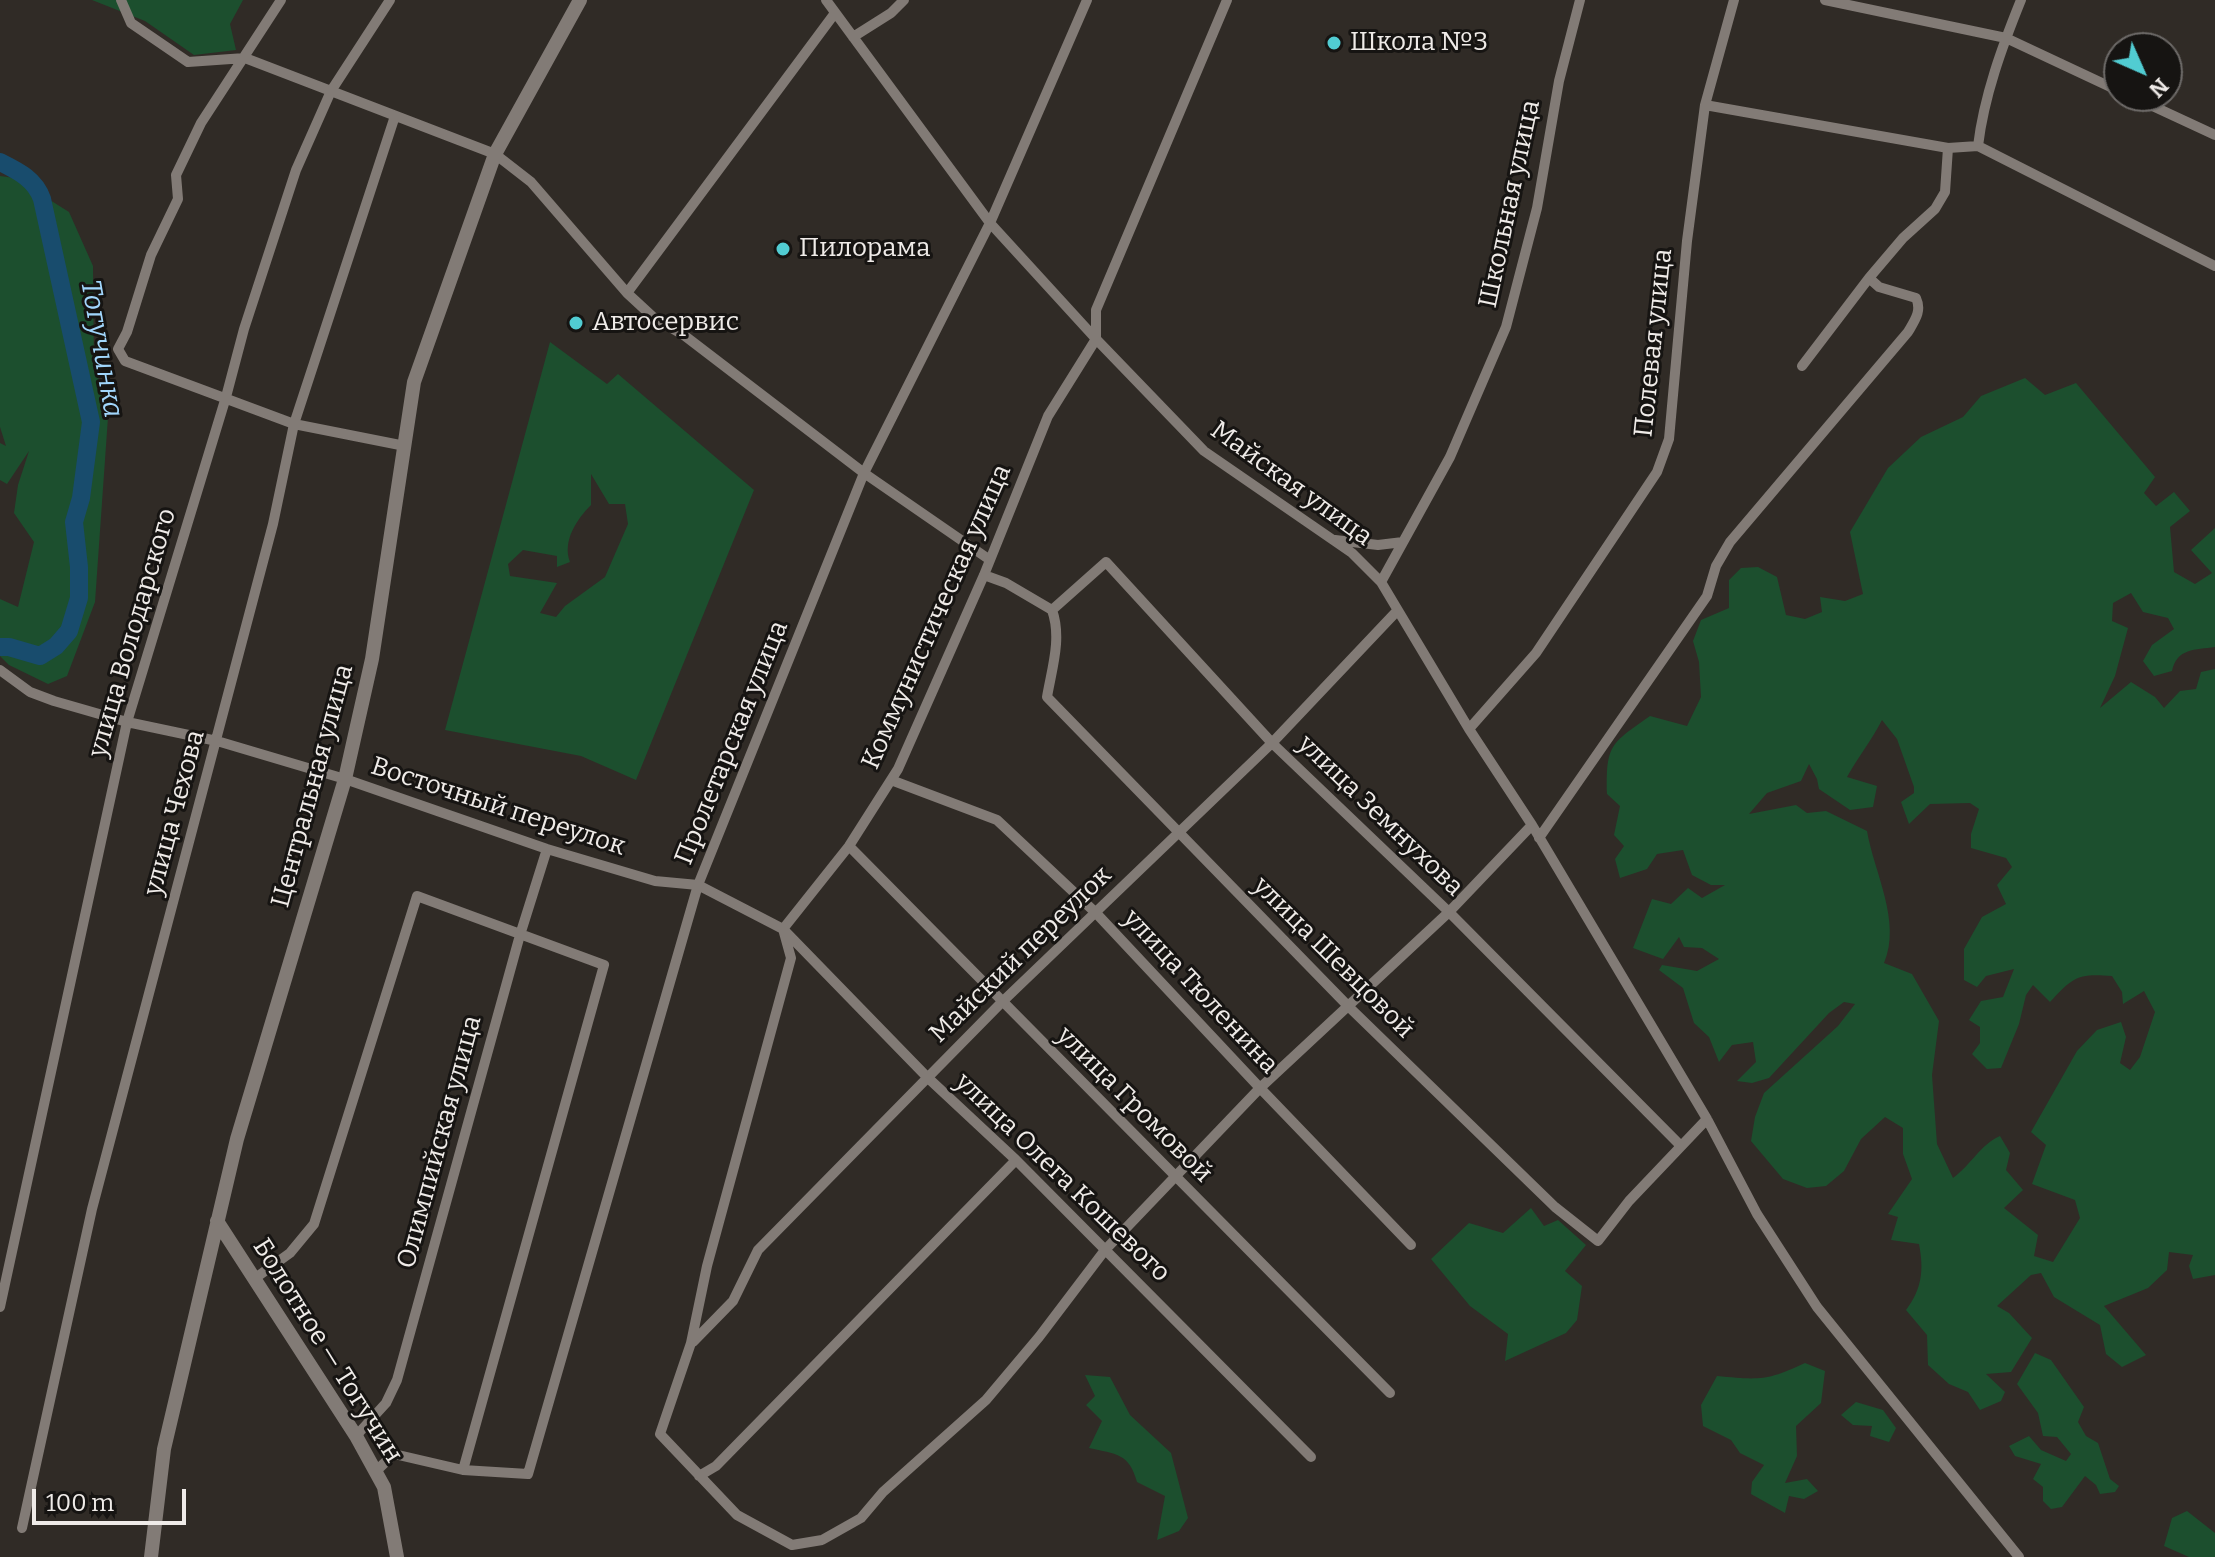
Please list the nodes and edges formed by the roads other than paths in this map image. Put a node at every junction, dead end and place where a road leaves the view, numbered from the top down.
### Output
1 (121, 0) edge
2 (281, 0) edge
3 (390, 0) edge
4 (580, 0) edge
5 (826, 0) edge
6 (904, 0) edge
7 (1087, 0) edge
8 (1227, 0) edge
9 (1580, 0) edge
10 (1734, 0) edge
11 (1825, 0) edge
12 (2021, 0) edge
13 (835, 13) junction
14 (853, 37) junction
15 (2006, 38) junction
16 (245, 58) junction
17 (2103, 83) edge
18 (331, 91) junction
19 (1705, 105) junction
20 (2165, 112) edge
21 (395, 116) junction
22 (2215, 135) edge
23 (1978, 146) junction
24 (1948, 148) junction
25 (495, 154) junction
26 (990, 223) junction
27 (2215, 266) edge
28 (1869, 278) junction
29 (627, 293) junction
30 (1096, 339) junction
31 (1802, 366) dead end
32 (226, 397) junction
33 (294, 424) junction
34 (405, 446) junction
35 (864, 473) junction
36 (1333, 540) junction
37 (1403, 542) junction
38 (990, 560) junction
39 (984, 575) junction
40 (1381, 582) junction
41 (1052, 610) junction
42 (1397, 611) junction
43 (0, 670) edge
44 (127, 722) junction
45 (1469, 729) junction
46 (217, 741) junction
47 (1272, 743) junction
48 (345, 779) junction
49 (891, 780) junction
50 (1532, 825) junction
51 (1179, 833) junction
52 (1539, 838) junction
53 (849, 846) junction
54 (547, 849) junction
55 (698, 885) junction
56 (1449, 912) junction
57 (1096, 913) junction
58 (783, 929) junction
59 (520, 935) junction
60 (1001, 1003) junction
61 (1349, 1007) junction
62 (927, 1077) junction
63 (1260, 1088) junction
64 (1707, 1119) junction
65 (1681, 1146) junction
66 (1016, 1160) junction
67 (1175, 1177) junction
68 (217, 1221) junction
69 (1411, 1245) dead end
70 (1105, 1250) junction
71 (254, 1279) junction
72 (0, 1307) edge
73 (691, 1343) junction
74 (1390, 1393) dead end
75 (356, 1436) junction
76 (1311, 1457) dead end
77 (463, 1470) junction
78 (375, 1472) junction
79 (699, 1476) junction
80 (22, 1528) dead end
81 (151, 1557) edge
82 (397, 1557) edge
83 (2019, 1557) edge

1 - 16 street
2 - 16 street
3 - 18 street, улица Володарского
4 - 25 main road, Центральная улица
5 - 13 street, Майская улица
6 - 14 street
7 - 26 street, Пролетарская улица
8 - 30 street, Коммунистическая улица
9 - 37 street, Школьная улица
10 - 19 street, Полевая улица
11 - 15 street
12 - 15 street
13 - 14 street, Майская улица
13 - 29 street
14 - 26 street, Майская улица
15 - 17 street
15 - 23 street
16 - 18 street
16 - 32 street
18 - 21 street
18 - 32 street, улица Володарского
19 - 24 street
19 - 45 street, Полевая улица
20 - 22 street
21 - 25 street
21 - 33 street, улица Чехова
23 - 24 street
23 - 27 street
24 - 28 street
25 - 29 street
25 - 34 main road, Центральная улица
26 - 30 street, Майская улица
26 - 35 street, Пролетарская улица
28 - 31 street
28 - 52 street
29 - 35 street
30 - 36 street, Майская улица
30 - 38 street, Коммунистическая улица
32 - 33 street
32 - 44 street, улица Володарского
33 - 34 street
33 - 46 street, улица Чехова
34 - 48 main road, Центральная улица
35 - 38 street
35 - 55 street, Пролетарская улица
36 - 37 street
36 - 40 street, Майская улица
37 - 40 street, Школьная улица
38 - 39 street, Коммунистическая улица
39 - 41 street
39 - 49 street, Коммунистическая улица
40 - 42 street, Майская улица
41 - 47 street, улица Земнухова
41 - 51 street, улица Шевцовой
42 - 45 street, Майская улица
42 - 47 street, Майский переулок
43 - 44 street, Восточный переулок
44 - 46 street, Восточный переулок
44 - 72 street, улица Володарского
45 - 50 street, Майская улица
46 - 48 street, Восточный переулок
46 - 80 street, улица Чехова
47 - 51 street, Майский переулок
47 - 56 street, улица Земнухова
48 - 54 street, Восточный переулок
48 - 68 main road, Центральная улица
49 - 53 street, Коммунистическая улица
49 - 57 street, улица Тюленина
50 - 52 street, Майская улица
50 - 56 street
51 - 57 street, Майский переулок
51 - 61 street, улица Шевцовой
52 - 64 street, Майская улица
53 - 58 street, Коммунистическая улица
53 - 60 street, улица Громовой
54 - 55 street, Восточный переулок
54 - 59 street, Олимпийская улица
55 - 58 street, Восточный переулок
55 - 77 street, Пролетарская улица
56 - 61 street
56 - 65 street, улица Земнухова
57 - 60 street, Майский переулок
57 - 63 street, улица Тюленина
58 - 62 street, улица Олега Кошевого
58 - 73 street
59 - 71 street
59 - 75 street, Олимпийская улица
59 - 77 street
60 - 62 street, Майский переулок
60 - 67 street, улица Громовой
61 - 63 street
61 - 65 street, улица Шевцовой
62 - 66 street, улица Олега Кошевого
62 - 73 street, Майский переулок
63 - 67 street
63 - 69 street, улица Тюленина
64 - 65 street
64 - 83 street, Майская улица
66 - 70 street, улица Олега Кошевого
66 - 79 street
67 - 70 street
67 - 74 street, улица Громовой
68 - 71 main road, Болотное — Тогучин
68 - 81 main road, Центральная улица
70 - 76 street, улица Олега Кошевого
70 - 79 street
71 - 75 main road, Болотное — Тогучин
73 - 79 street
75 - 78 main road, Болотное — Тогучин
77 - 78 street
78 - 82 main road, Болотное — Тогучин

